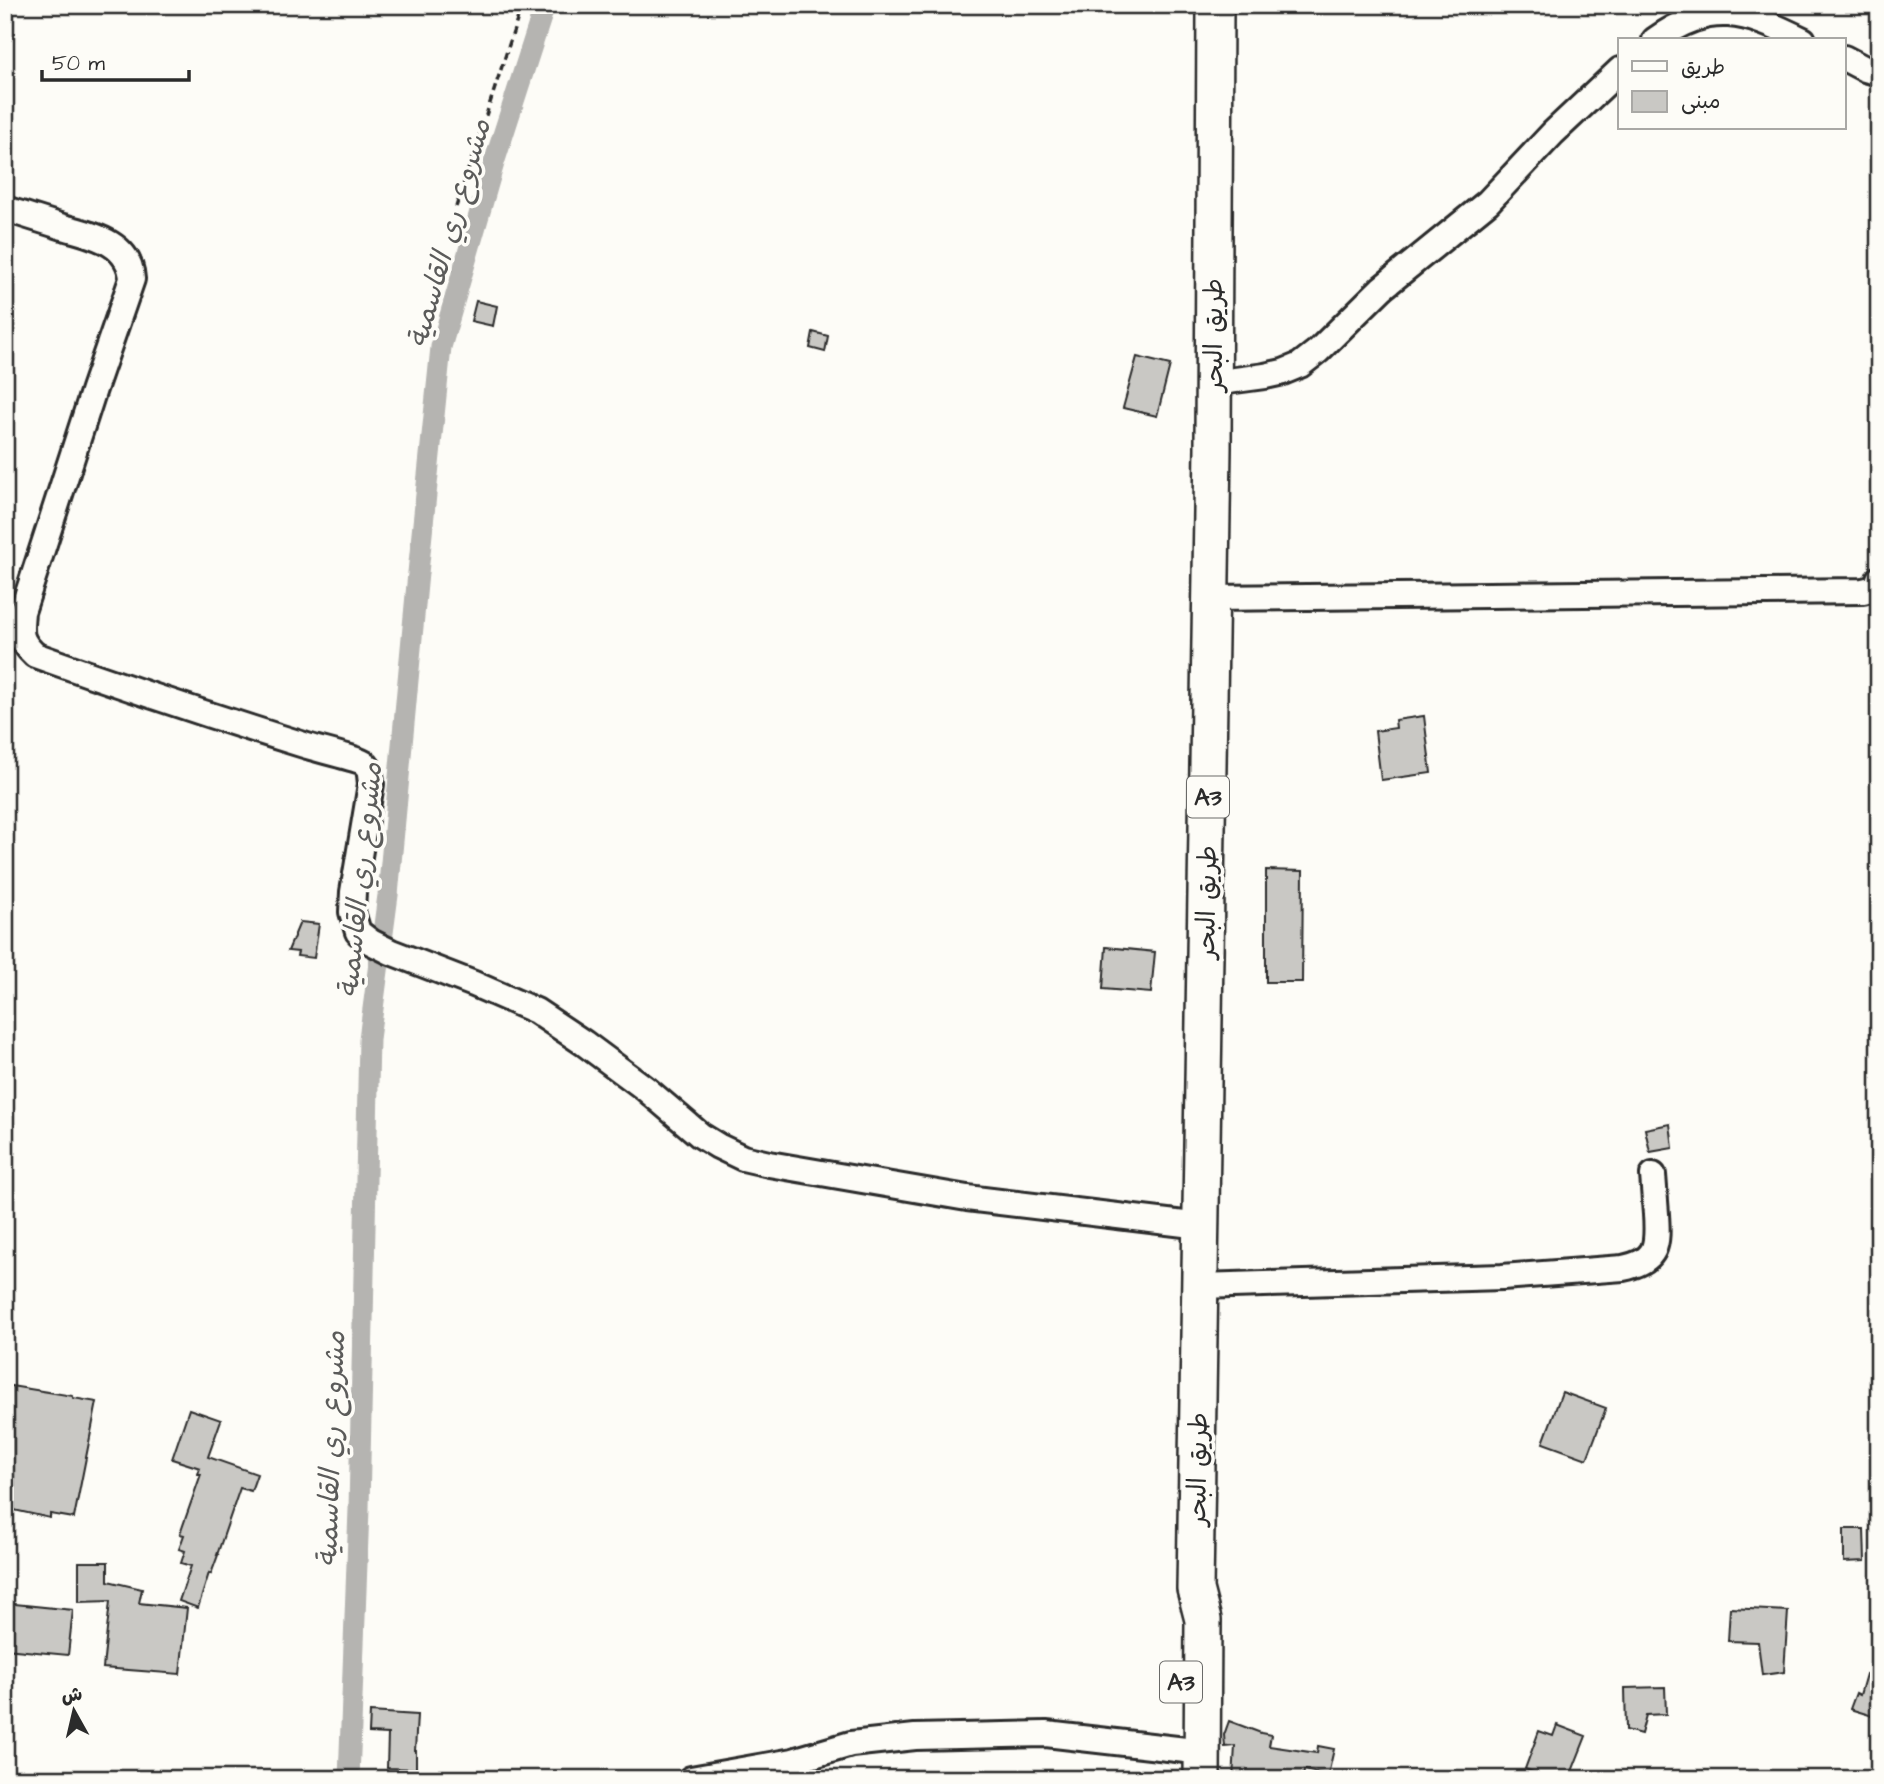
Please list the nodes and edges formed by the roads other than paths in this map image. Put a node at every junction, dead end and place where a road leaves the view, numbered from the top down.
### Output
1 (1214, 5) edge
2 (1658, 38) edge
3 (1799, 38) edge
4 (1846, 59) edge
5 (1618, 72) edge
6 (1879, 73) edge
7 (5, 209) edge
8 (1213, 383) junction
9 (1879, 579) edge
10 (1211, 598) junction
11 (1653, 1175) dead end
12 (1202, 1226) junction
13 (1200, 1286) junction
14 (1191, 1765) edge
15 (691, 1779) edge

1 - 8 highway, طريق البحر / A3
2 - 3 street
4 - 6 street
5 - 8 street
7 - 12 street
8 - 10 highway, طريق البحر / A3
9 - 10 street
10 - 12 highway, طريق البحر / A3
11 - 13 street
12 - 13 highway, طريق البحر / A3
13 - 14 highway, طريق البحر / A3
14 - 15 street

